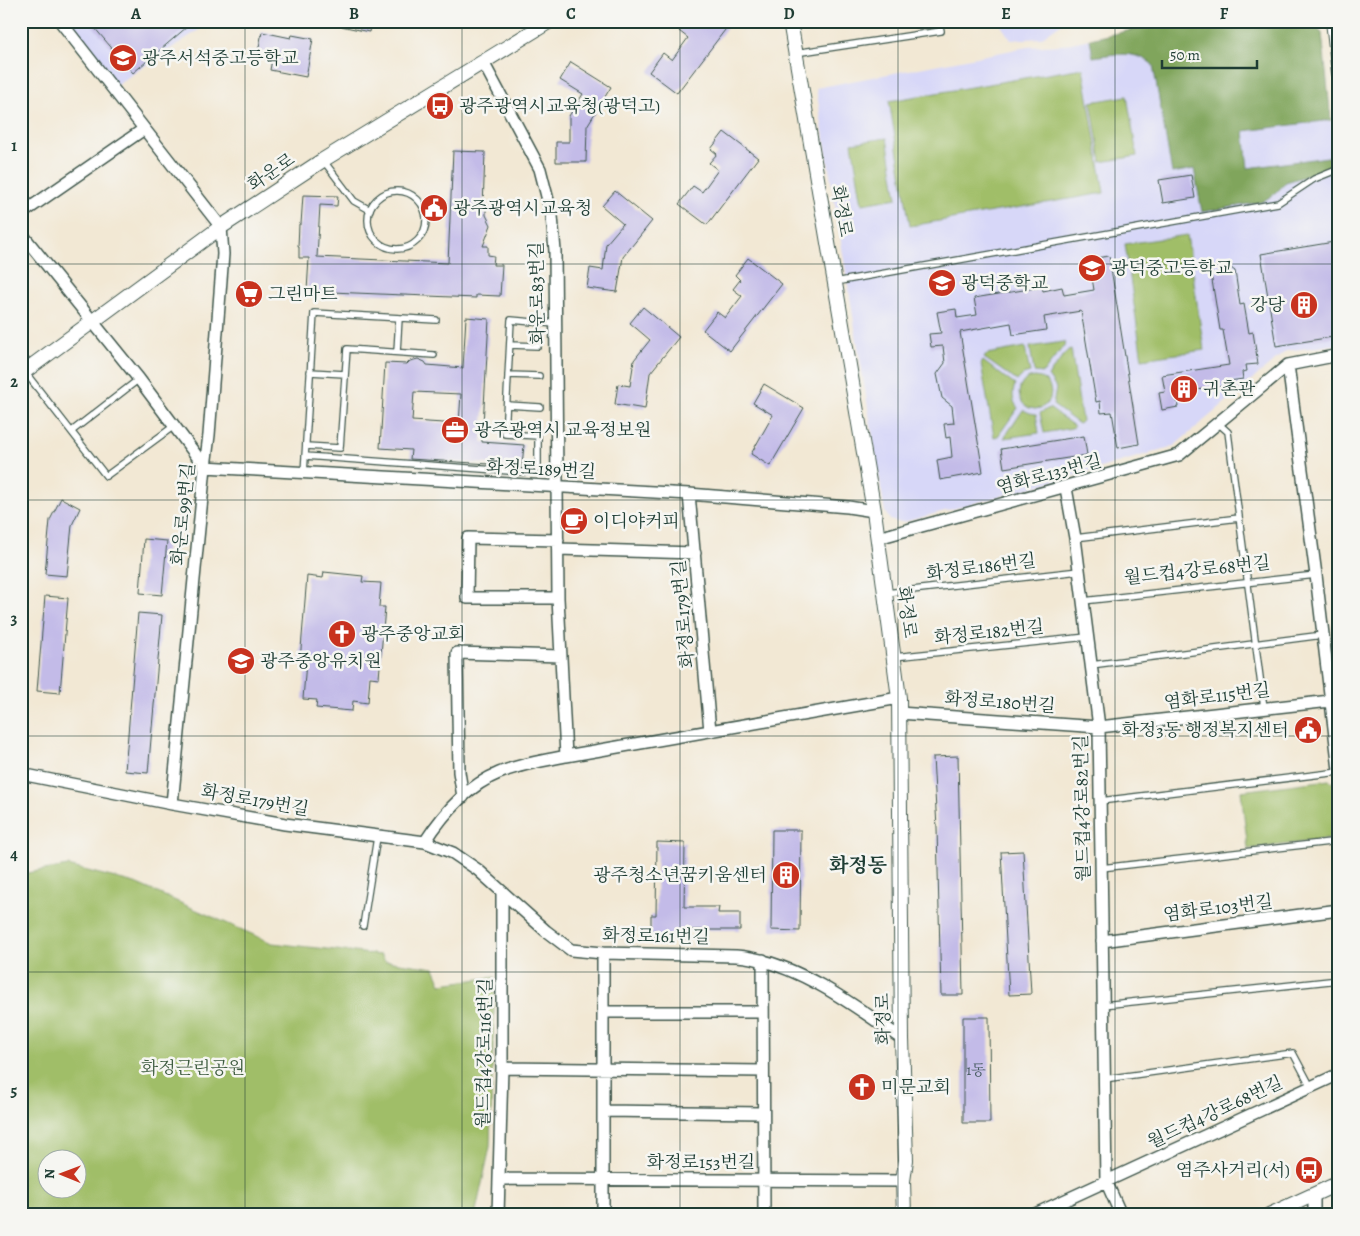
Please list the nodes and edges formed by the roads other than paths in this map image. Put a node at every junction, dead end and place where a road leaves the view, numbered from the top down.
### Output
1 (60, 21) edge
2 (550, 21) edge
3 (790, 21) edge
4 (939, 21) edge
5 (1333, 21) edge
6 (795, 53) junction
7 (483, 62) junction
8 (1339, 73) edge
9 (144, 129) junction
10 (323, 160) junction
11 (1339, 169) edge
12 (370, 210) junction
13 (21, 214) edge
14 (221, 228) junction
15 (21, 233) edge
16 (835, 282) junction
17 (399, 318) junction
18 (436, 320) dead end
19 (92, 321) junction
20 (556, 324) junction
21 (510, 345) junction
22 (538, 346) dead end
23 (397, 352) junction
24 (434, 354) dead end
25 (1339, 355) edge
26 (1288, 365) junction
27 (310, 372) junction
28 (23, 373) edge
29 (345, 374) junction
30 (508, 374) junction
31 (539, 376) dead end
32 (140, 379) junction
33 (507, 404) junction
34 (540, 407) dead end
35 (1218, 423) junction
36 (174, 426) junction
37 (72, 431) junction
38 (306, 446) junction
39 (305, 456) junction
40 (205, 467) junction
41 (304, 472) junction
42 (557, 487) junction
43 (1066, 488) junction
44 (689, 494) junction
45 (874, 511) junction
46 (1239, 518) junction
47 (878, 538) junction
48 (1075, 538) junction
49 (558, 545) junction
50 (695, 553) junction
51 (1079, 571) junction
52 (1316, 575) junction
53 (1248, 582) junction
54 (886, 593) junction
55 (558, 598) junction
56 (1083, 600) junction
57 (1323, 635) junction
58 (1087, 637) junction
59 (1255, 643) junction
60 (561, 656) junction
61 (894, 657) junction
62 (1091, 665) junction
63 (899, 698) junction
64 (1335, 700) edge
65 (1264, 708) junction
66 (899, 713) junction
67 (1099, 727) junction
68 (710, 731) junction
69 (566, 756) junction
70 (1339, 771) edge
71 (21, 774) edge
72 (463, 796) junction
73 (1100, 800) junction
74 (172, 804) junction
75 (377, 837) junction
76 (1339, 841) edge
77 (425, 842) junction
78 (1101, 868) junction
79 (502, 892) junction
80 (1339, 910) edge
81 (363, 926) dead end
82 (1102, 941) junction
83 (602, 953) junction
84 (763, 960) junction
85 (1339, 980) edge
86 (1103, 1005) junction
87 (603, 1012) junction
88 (763, 1012) junction
89 (902, 1039) junction
90 (502, 1068) junction
91 (604, 1070) junction
92 (763, 1071) junction
93 (1339, 1074) edge
94 (1104, 1080) junction
95 (1311, 1087) junction
96 (604, 1111) junction
97 (763, 1113) junction
98 (499, 1179) junction
99 (603, 1179) junction
100 (764, 1180) junction
101 (903, 1181) junction
102 (1106, 1182) junction
103 (1339, 1183) edge
104 (1314, 1194) junction
105 (498, 1215) edge
106 (603, 1215) edge
107 (764, 1215) edge
108 (904, 1215) edge
109 (1033, 1215) edge
110 (1121, 1215) edge
111 (1269, 1215) edge
112 (1314, 1215) edge

1 - 9 street
2 - 7 street, 화운로
3 - 6 street, 화정로
4 - 6 lane
5 - 8 street
6 - 16 street, 화정로
7 - 10 street, 화운로
7 - 20 street, 화운로83번길
9 - 13 street
9 - 14 street
10 - 12 lane
10 - 14 street, 화운로
11 - 16 lane
12 - 12 lane
14 - 19 street, 화운로
14 - 40 street, 화운로99번길
15 - 19 street
16 - 45 street, 화정로
17 - 18 lane
17 - 23 lane
17 - 27 lane
19 - 28 street, 화운로
19 - 32 street
20 - 21 lane
20 - 42 street, 화운로83번길
21 - 22 lane
21 - 30 lane
23 - 24 lane
23 - 29 lane
25 - 26 street, 염화로133번길
26 - 35 street, 염화로133번길
26 - 52 street
27 - 29 lane
27 - 38 lane
28 - 37 lane, 화운로
29 - 38 lane
30 - 31 lane
30 - 33 lane
32 - 36 street
32 - 37 lane
33 - 34 lane
33 - 39 lane
35 - 43 street, 염화로133번길
35 - 46 lane
36 - 37 lane, 화운로
36 - 40 street
38 - 39 lane
39 - 41 lane
40 - 41 street, 화정로189번길
40 - 74 street, 화운로99번길
41 - 42 street, 화정로189번길
42 - 44 street, 화정로189번길
42 - 49 street, 화운로83번길
43 - 47 street, 염화로133번길
43 - 48 street, 월드컵4강로82번길
44 - 45 street, 화정로189번길
44 - 50 street, 화정로179번길
45 - 47 street, 화정로
46 - 48 lane
46 - 53 lane
47 - 54 street, 화정로
48 - 51 street, 월드컵4강로82번길
49 - 50 street
49 - 55 street, 화운로83번길
49 - 55 street
50 - 68 street, 화정로179번길
51 - 54 lane, 화정로186번길
51 - 56 street, 월드컵4강로82번길
52 - 53 lane, 월드컵4강로68번길
52 - 57 street
53 - 56 lane, 월드컵4강로68번길
53 - 59 lane
54 - 61 street, 화정로
55 - 60 street, 화운로83번길
56 - 58 street, 월드컵4강로82번길
57 - 59 lane
57 - 64 street
58 - 61 lane, 화정로182번길
58 - 62 street, 월드컵4강로82번길
59 - 62 lane
59 - 65 lane
60 - 69 street, 화운로83번길
60 - 72 street
61 - 63 street, 화정로
62 - 67 street, 월드컵4강로82번길
63 - 66 street, 화정로
63 - 68 street
64 - 65 street, 염화로115번길
64 - 70 street
65 - 67 street, 염화로115번길
66 - 67 street, 화정로180번길
66 - 89 street, 화정로
67 - 73 street, 월드컵4강로82번길
68 - 69 street
69 - 72 street
70 - 73 lane
71 - 74 street, 화정로179번길
72 - 77 street
73 - 78 street, 월드컵4강로82번길
74 - 75 street, 화정로179번길
75 - 77 street, 화정로179번길
75 - 81 lane
76 - 78 lane
77 - 79 street, 화정로161번길
78 - 82 street, 월드컵4강로82번길
79 - 83 street, 화정로161번길
79 - 90 street, 월드컵4강로116번길
80 - 82 street, 염화로103번길
82 - 86 street, 월드컵4강로82번길
83 - 84 street, 화정로161번길
83 - 87 street
84 - 88 street
84 - 89 street, 화정로161번길
85 - 86 lane
86 - 94 street, 월드컵4강로82번길
87 - 88 street
87 - 91 street
88 - 92 street
89 - 101 street, 화정로
90 - 91 street
90 - 98 street, 월드컵4강로116번길
91 - 92 street
91 - 96 street
92 - 97 street
93 - 95 street, 월드컵4강로68번길
94 - 95 lane
94 - 102 street, 월드컵4강로82번길
95 - 102 street, 월드컵4강로68번길
96 - 97 street
96 - 99 street
97 - 100 street
98 - 99 street, 화정로153번길
98 - 105 street, 월드컵4강로116번길
99 - 100 street, 화정로153번길
99 - 106 street
100 - 101 street, 화정로153번길
100 - 107 street
101 - 108 street, 화정로
102 - 109 street, 월드컵4강로68번길
102 - 110 street, 월드컵4강로82번길
103 - 104 street
104 - 111 street
104 - 112 street

